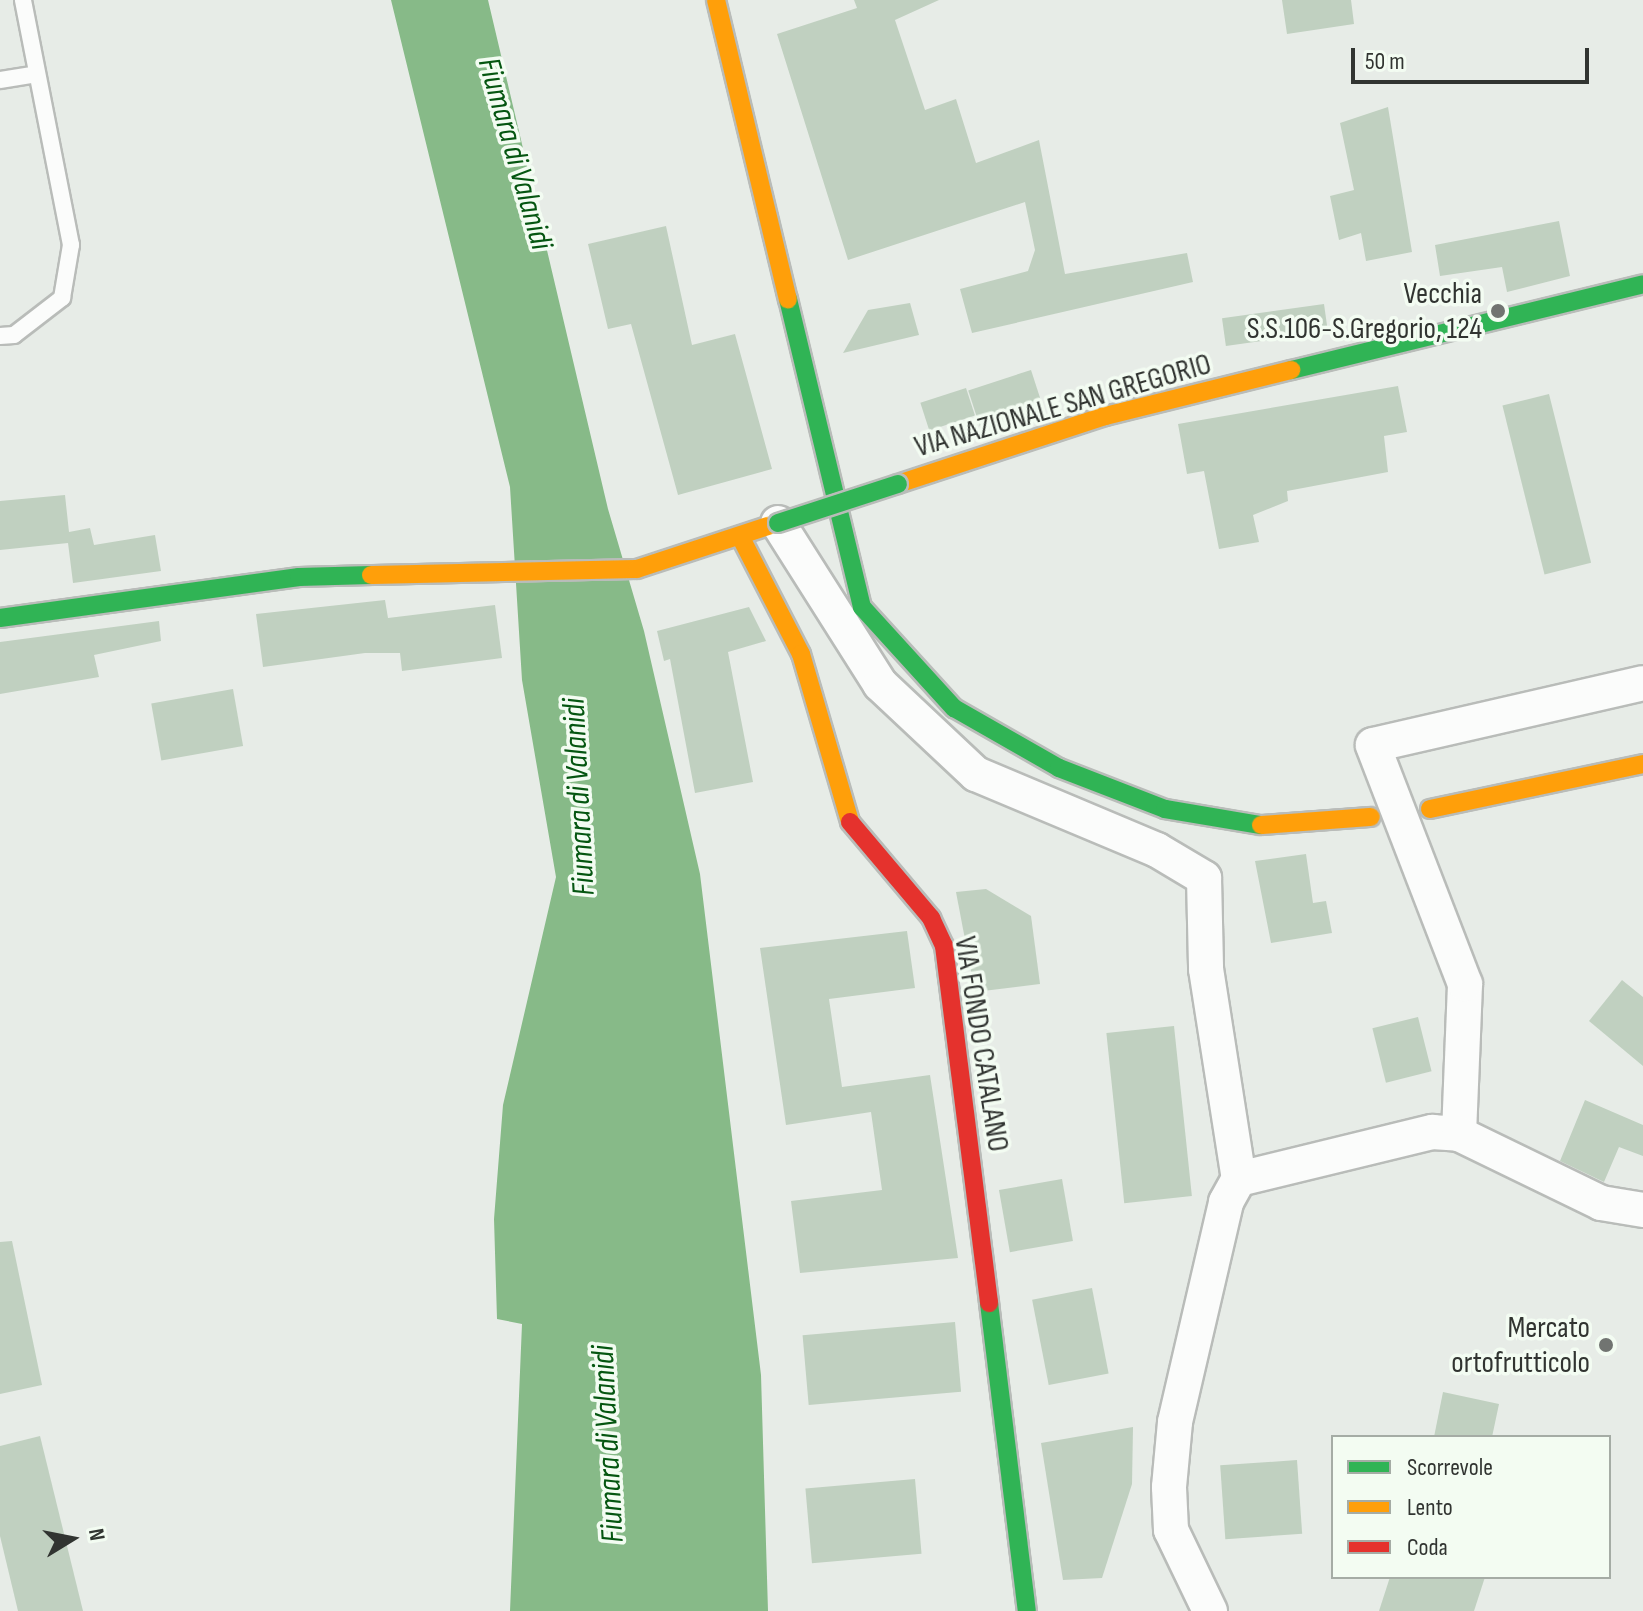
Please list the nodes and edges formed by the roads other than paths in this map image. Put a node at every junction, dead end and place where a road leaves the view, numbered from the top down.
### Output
1 (23, 0) edge
2 (716, 0) edge
3 (37, 74) junction
4 (0, 80) edge
5 (1643, 284) edge
6 (0, 336) edge
7 (778, 523) junction
8 (740, 536) junction
9 (0, 618) edge
10 (1643, 683) edge
11 (1643, 764) edge
12 (1430, 809) dead end
13 (1371, 817) dead end
14 (1459, 1134) junction
15 (1239, 1179) junction
16 (1643, 1210) edge
17 (1027, 1611) edge
18 (1210, 1611) edge

1 - 3 lane
2 - 13 street
3 - 4 lane
3 - 6 lane
5 - 7 street, VIA NAZIONALE SAN GREGORIO, bridge
7 - 8 street, VIA NAZIONALE SAN GREGORIO
7 - 15 street
8 - 9 street, VIA NAZIONALE SAN GREGORIO
8 - 17 street, VIA FONDO CATALANO
10 - 14 street
11 - 12 street
14 - 15 street
14 - 16 street
15 - 18 street

